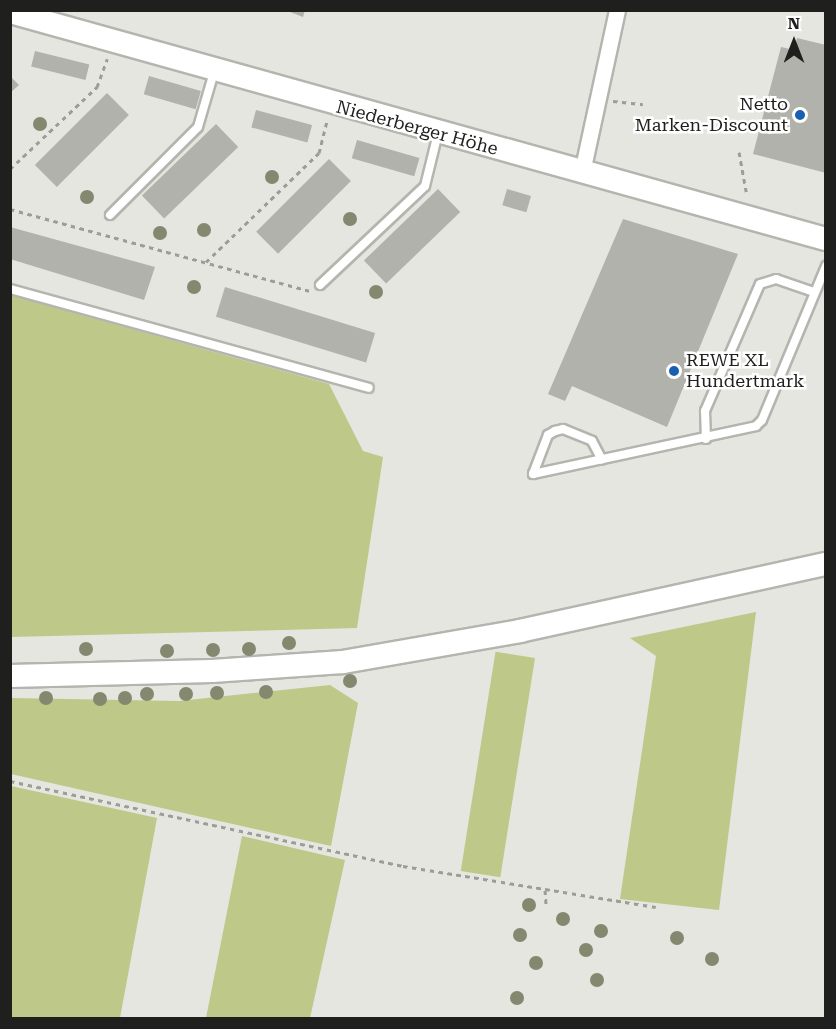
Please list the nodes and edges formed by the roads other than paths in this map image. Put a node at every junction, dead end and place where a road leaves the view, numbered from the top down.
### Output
1 (617, 10) edge
2 (10, 12) edge
3 (215, 71) junction
4 (438, 133) junction
5 (582, 172) junction
6 (110, 215) dead end
7 (825, 238) edge
8 (825, 266) edge
9 (321, 285) road end
10 (10, 289) edge
11 (814, 292) junction
12 (369, 388) dead end
13 (706, 439) junction
14 (602, 460) junction
15 (825, 564) edge
16 (10, 676) edge

1 - 5 street
2 - 3 street, Niederberger Höhe
3 - 4 street, Niederberger Höhe
3 - 6 lane
4 - 5 street, Niederberger Höhe
4 - 9 lane
5 - 7 street, Niederberger Höhe
8 - 11 lane
10 - 12 lane
11 - 13 lane
11 - 13 lane
13 - 14 lane
14 - 14 lane
15 - 16 street

